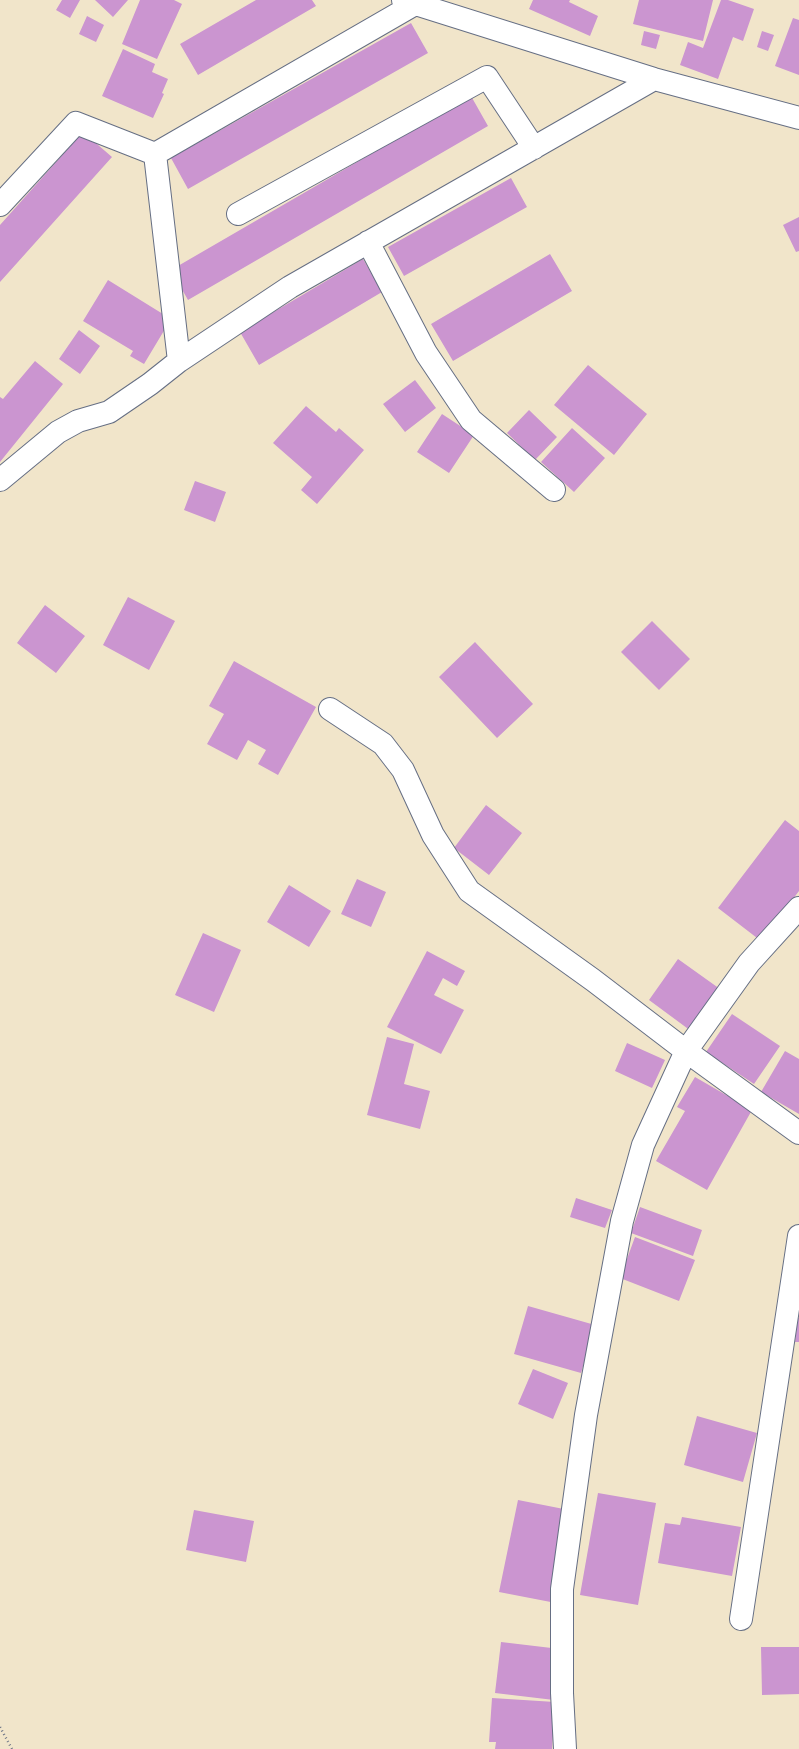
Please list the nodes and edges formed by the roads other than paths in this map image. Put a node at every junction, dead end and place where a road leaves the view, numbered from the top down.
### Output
1 (409, 2) edge
2 (654, 79) junction
3 (799, 118) edge
4 (534, 148) junction
5 (155, 154) junction
6 (0, 205) edge
7 (238, 214) dead end
8 (368, 242) junction
9 (179, 361) junction
10 (0, 480) edge
11 (554, 490) dead end
12 (330, 709) dead end
13 (799, 908) edge
14 (686, 1051) junction
15 (799, 1133) edge
16 (799, 1236) edge
17 (741, 1618) dead end
18 (565, 1749) edge

1 - 2 street
1 - 5 street
2 - 3 street
2 - 4 street
4 - 7 street
4 - 8 street
5 - 6 street
5 - 9 street
8 - 9 street
8 - 11 street
9 - 10 street
12 - 14 street
13 - 14 street
14 - 15 street
14 - 18 street
16 - 17 street

